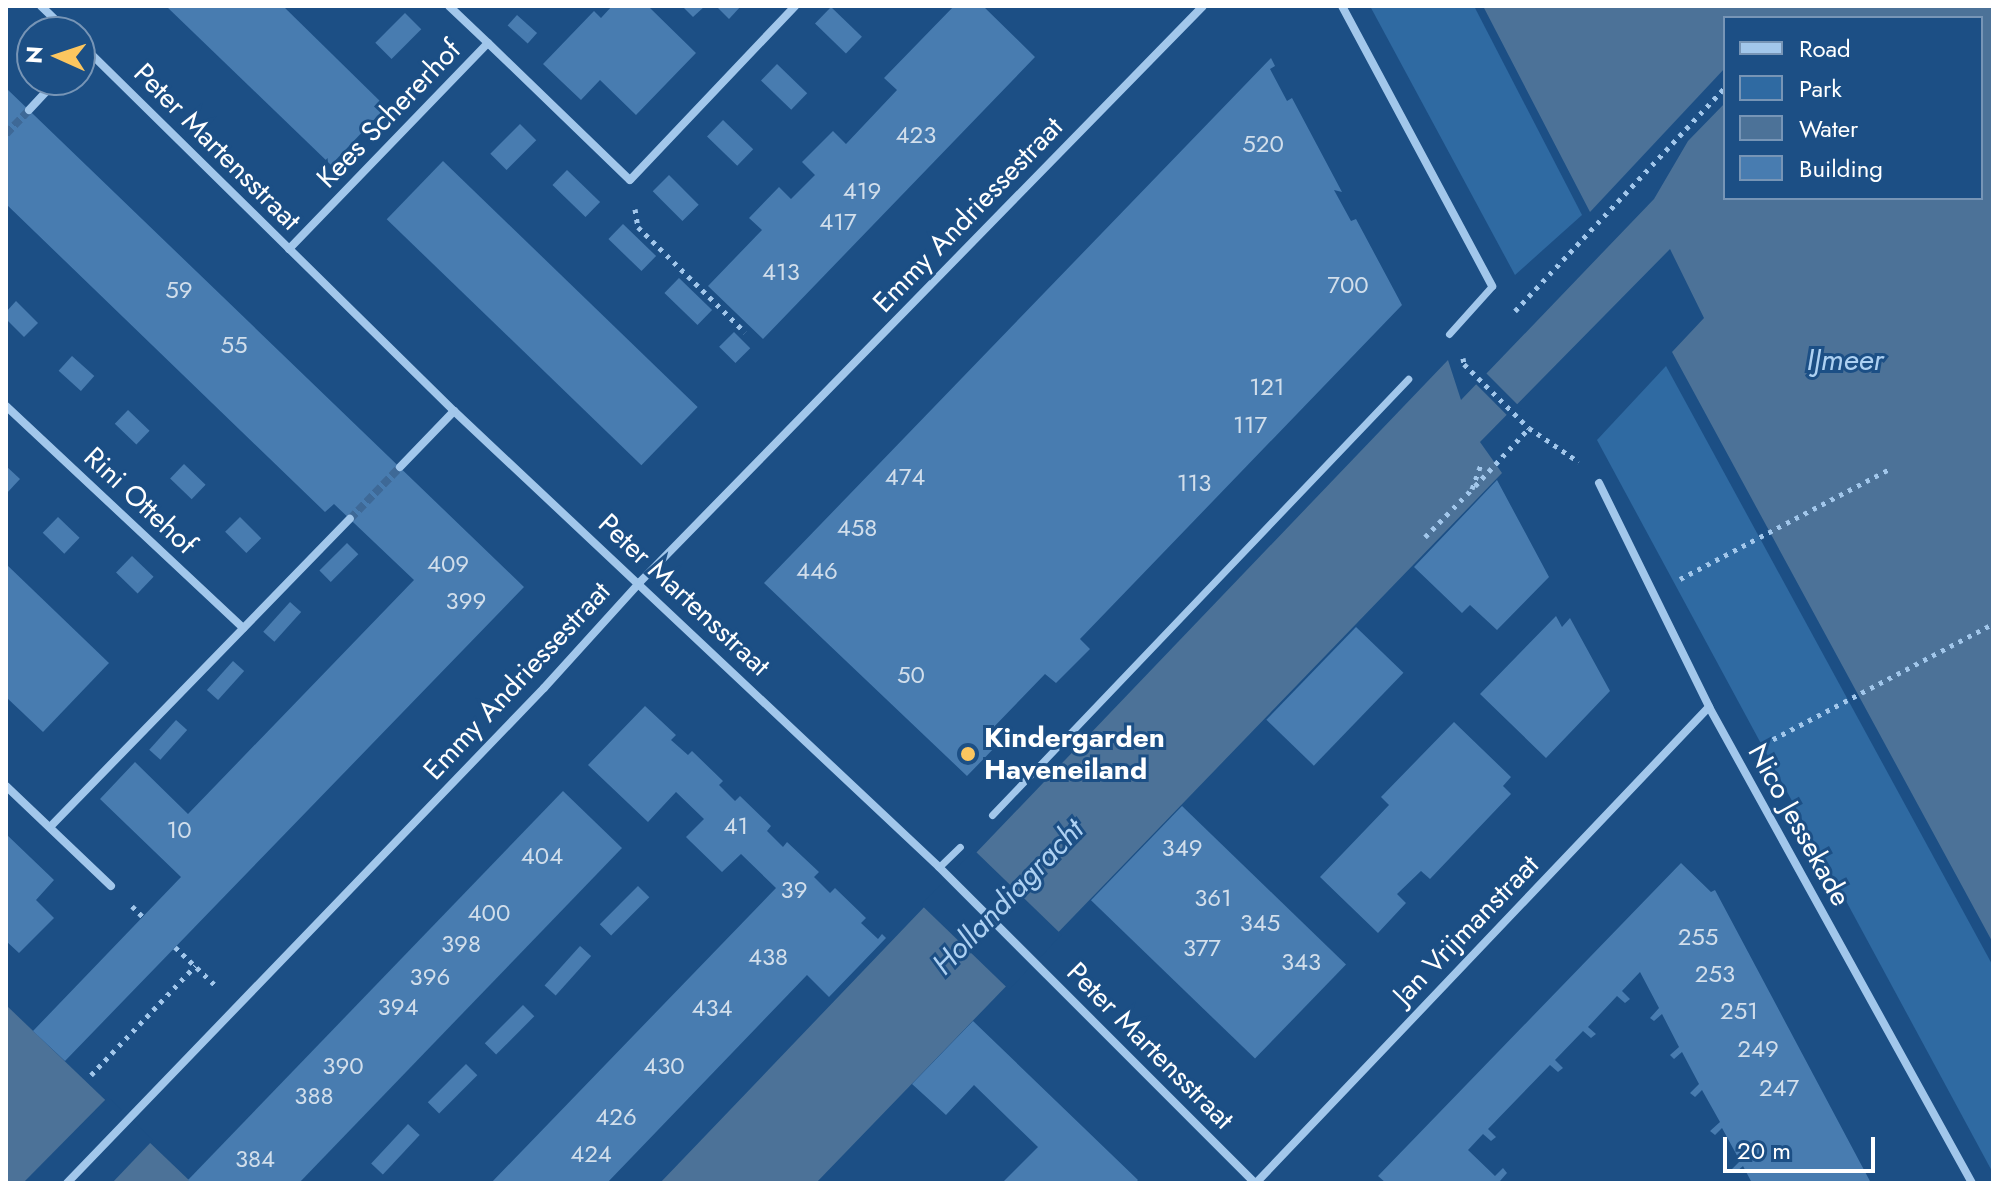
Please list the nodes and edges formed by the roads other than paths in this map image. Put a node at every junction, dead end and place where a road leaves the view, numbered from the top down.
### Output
1 (449, 6) edge
2 (795, 6) edge
3 (1203, 6) edge
4 (1342, 6) edge
5 (488, 43) junction
6 (96, 63) edge
7 (42, 96) edge
8 (29, 110) tunnel mouth
9 (289, 249) junction
10 (1492, 286) joint
11 (1449, 334) dead end
12 (1408, 379) dead end
13 (6, 406) edge
14 (454, 411) junction
15 (400, 467) tunnel mouth
16 (1599, 483) dead end
17 (350, 519) tunnel mouth
18 (640, 582) junction
19 (243, 628) junction
20 (1709, 707) junction
21 (6, 786) edge
22 (992, 815) dead end
23 (50, 827) junction
24 (960, 847) dead end
25 (942, 870) junction
26 (111, 886) dead end
27 (67, 1183) edge
28 (1255, 1183) edge
29 (1972, 1183) edge

1 - 5 street, Kees Schererhof
2 - 5 street, Kees Schererhof
3 - 18 street, Emmy Andriessestraat
4 - 10 street
5 - 9 street, Kees Schererhof
6 - 9 street, Peter Martensstraat
7 - 8 street
9 - 14 street, Peter Martensstraat
10 - 11 street
12 - 22 street
13 - 19 street, Rini Ottehof
14 - 15 street
14 - 18 street, Peter Martensstraat
16 - 20 street, Nico Jessekade
17 - 19 street
18 - 25 street, Peter Martensstraat
18 - 27 street, Emmy Andriessestraat
19 - 23 street
20 - 28 street, Jan Vrijmanstraat
20 - 29 street, Nico Jessekade
21 - 23 street
23 - 26 street
24 - 25 street
25 - 28 street, Peter Martensstraat

